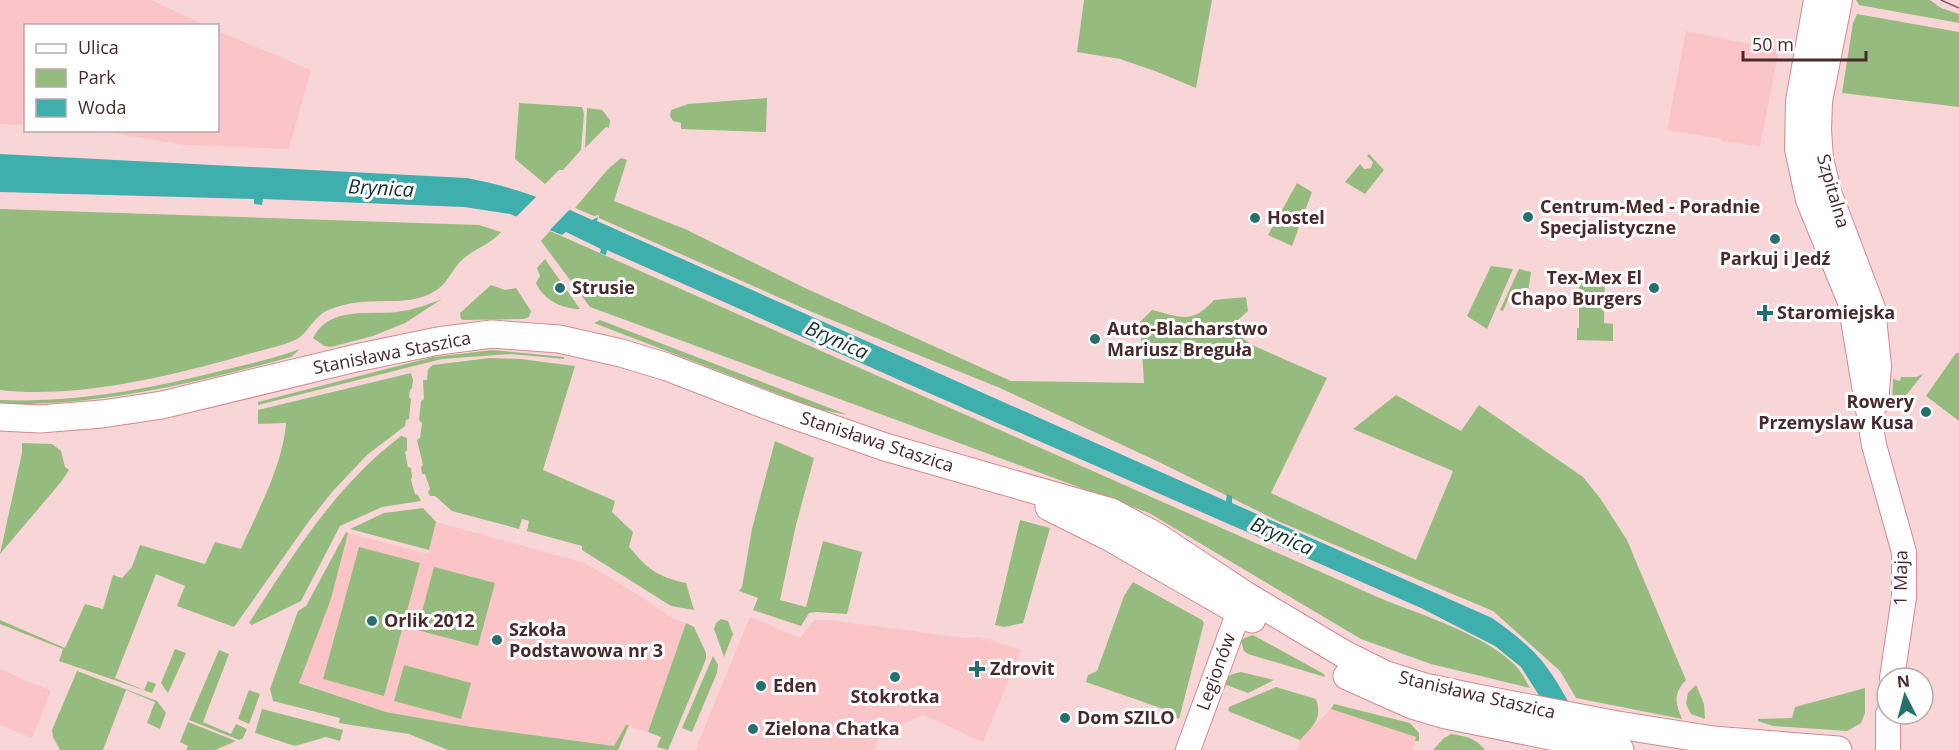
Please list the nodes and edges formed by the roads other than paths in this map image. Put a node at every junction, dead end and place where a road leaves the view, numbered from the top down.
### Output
1 (1816, 0) edge
2 (1840, 0) edge
3 (1862, 305) junction
4 (0, 417) edge
5 (1242, 603) junction
6 (1894, 666) edge
7 (1888, 726) edge
8 (1616, 741) edge
9 (1188, 750) edge
10 (1838, 750) edge
11 (1888, 750) edge

1 - 3 street, Szpitalna
2 - 3 street, Szpitalna
3 - 6 street, 1 Maja
4 - 5 main road, Stanisława Staszica
5 - 8 main road, Stanisława Staszica
5 - 8 main road, Stanisława Staszica
5 - 9 street, Legionów
7 - 11 street
8 - 10 main road, Stanisława Staszica

